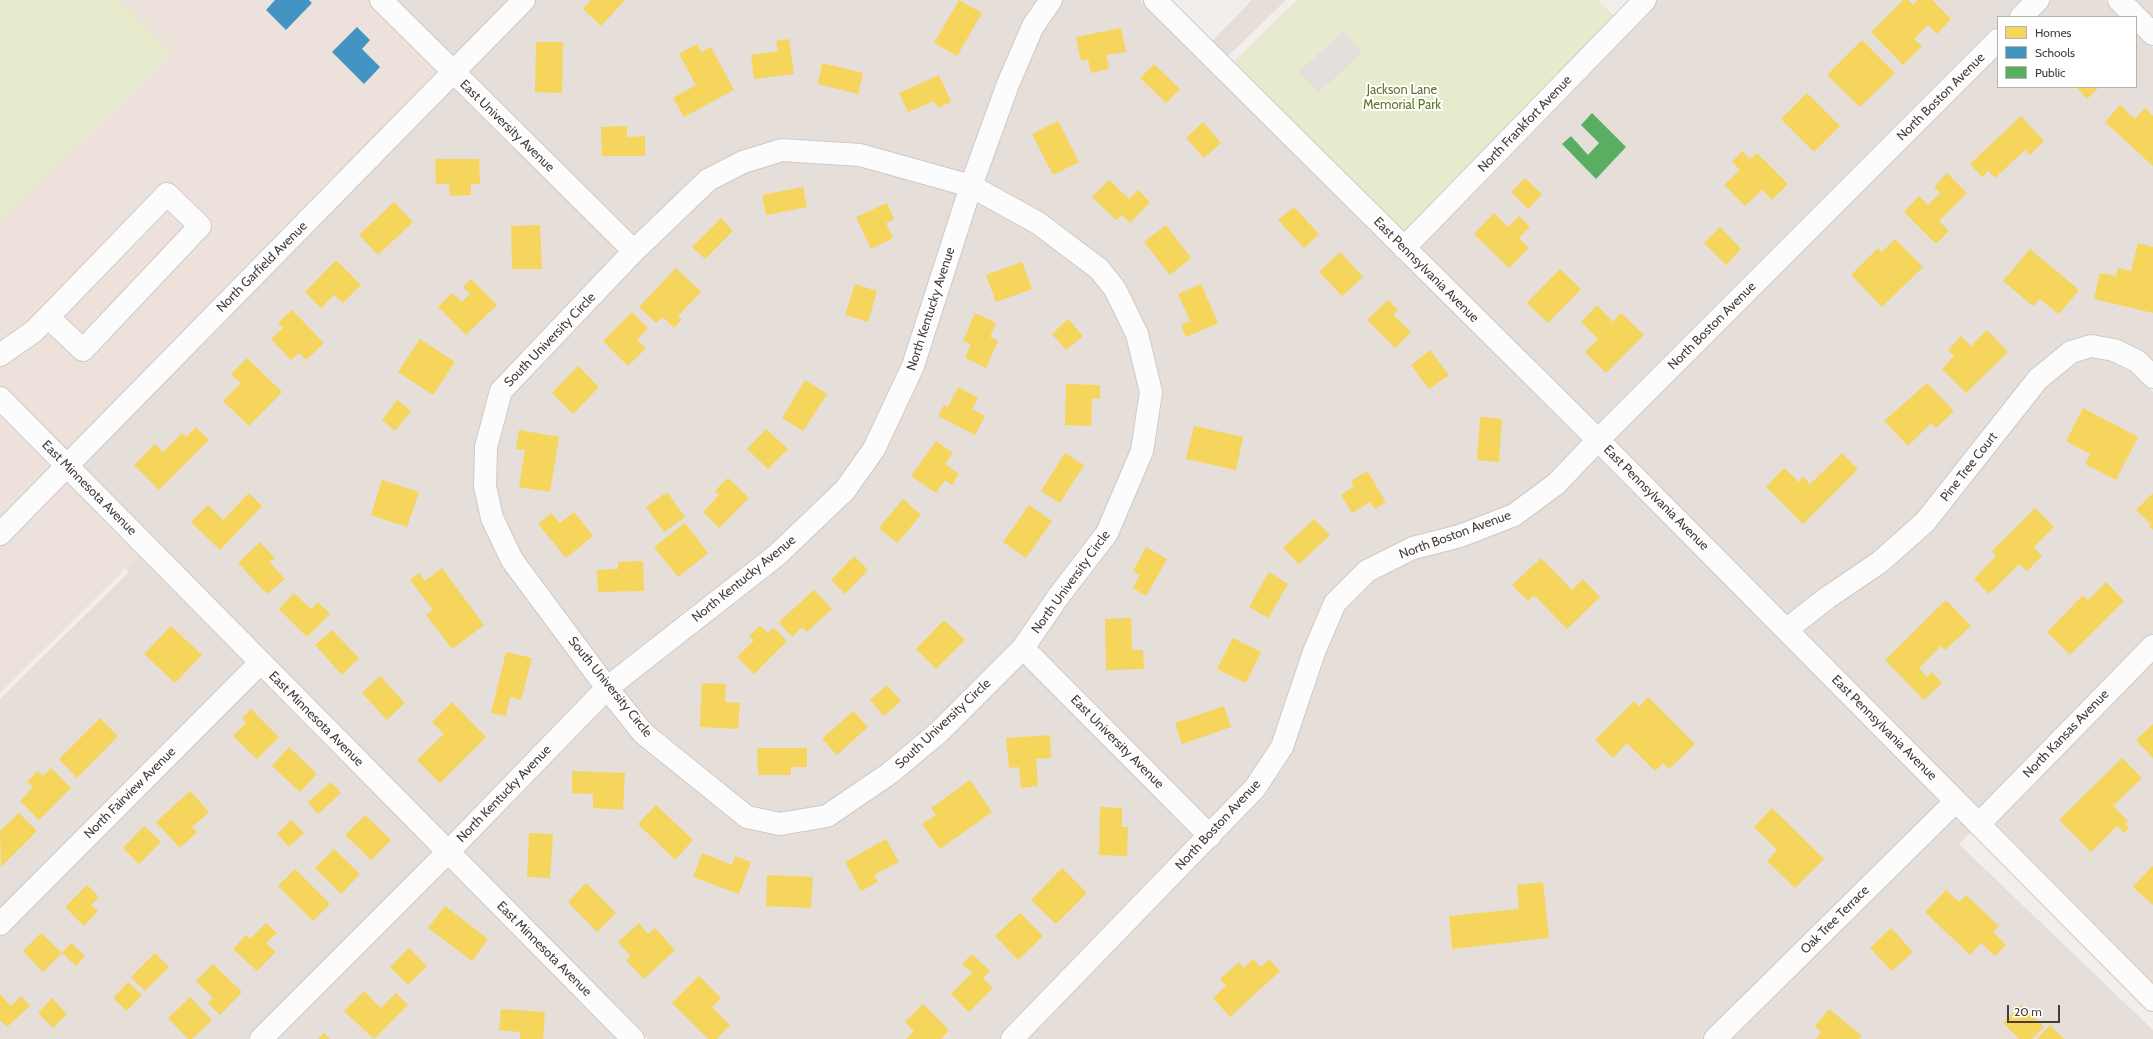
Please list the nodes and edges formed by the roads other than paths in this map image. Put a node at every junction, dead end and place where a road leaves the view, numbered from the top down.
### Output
1 (381, 0) edge
2 (524, 0) edge
3 (1051, 0) edge
4 (1155, 0) edge
5 (1645, 0) edge
6 (2038, 0) edge
7 (2119, 0) edge
8 (2022, 16) edge
9 (2135, 16) edge
10 (2137, 18) edge
11 (2153, 34) edge
12 (1997, 41) edge
13 (453, 73) junction
14 (971, 186) junction
15 (1404, 248) junction
16 (634, 251) junction
17 (48, 316) junction
18 (0, 355) edge
19 (2153, 377) edge
20 (0, 398) edge
21 (1598, 440) junction
22 (66, 466) junction
23 (0, 534) edge
24 (1786, 630) junction
25 (2153, 646) edge
26 (1023, 648) junction
27 (260, 662) junction
28 (607, 688) junction
29 (1956, 801) junction
30 (1979, 824) junction
31 (1210, 836) junction
32 (448, 852) junction
33 (0, 924) edge
34 (2153, 1000) edge
35 (261, 1039) edge
36 (632, 1039) edge
37 (1012, 1039) edge
38 (1715, 1039) edge

1 - 13 street, East University Avenue
2 - 13 street, North Garfield Avenue
3 - 14 street, North Kentucky Avenue
4 - 15 street, East Pennsylvania Avenue
5 - 15 street, North Frankfort Avenue
6 - 8 street
7 - 9 street
10 - 11 street
12 - 21 street, North Boston Avenue
13 - 16 street, East University Avenue
13 - 22 street, North Garfield Avenue
14 - 16 street, North University Circle
14 - 26 street, North University Circle
14 - 28 street, North Kentucky Avenue
15 - 21 street, East Pennsylvania Avenue
16 - 28 street, South University Circle
17 - 17 street
17 - 18 street
19 - 24 street, Pine Tree Court
20 - 22 street, East Minnesota Avenue
21 - 24 street, East Pennsylvania Avenue
21 - 31 street, North Boston Avenue
22 - 23 street, North Garfield Avenue
22 - 27 street, East Minnesota Avenue
24 - 29 street, East Pennsylvania Avenue
25 - 30 street, North Kansas Avenue
26 - 28 street, South University Circle
26 - 31 street, East University Avenue
27 - 32 street, East Minnesota Avenue
27 - 33 street, North Fairview Avenue
28 - 32 street, North Kentucky Avenue
29 - 30 street, East Pennsylvania Avenue
29 - 38 street, Oak Tree Terrace
30 - 34 street, East Pennsylvania Avenue
31 - 37 street, North Boston Avenue
32 - 35 street, North Kentucky Avenue
32 - 36 street, East Minnesota Avenue

